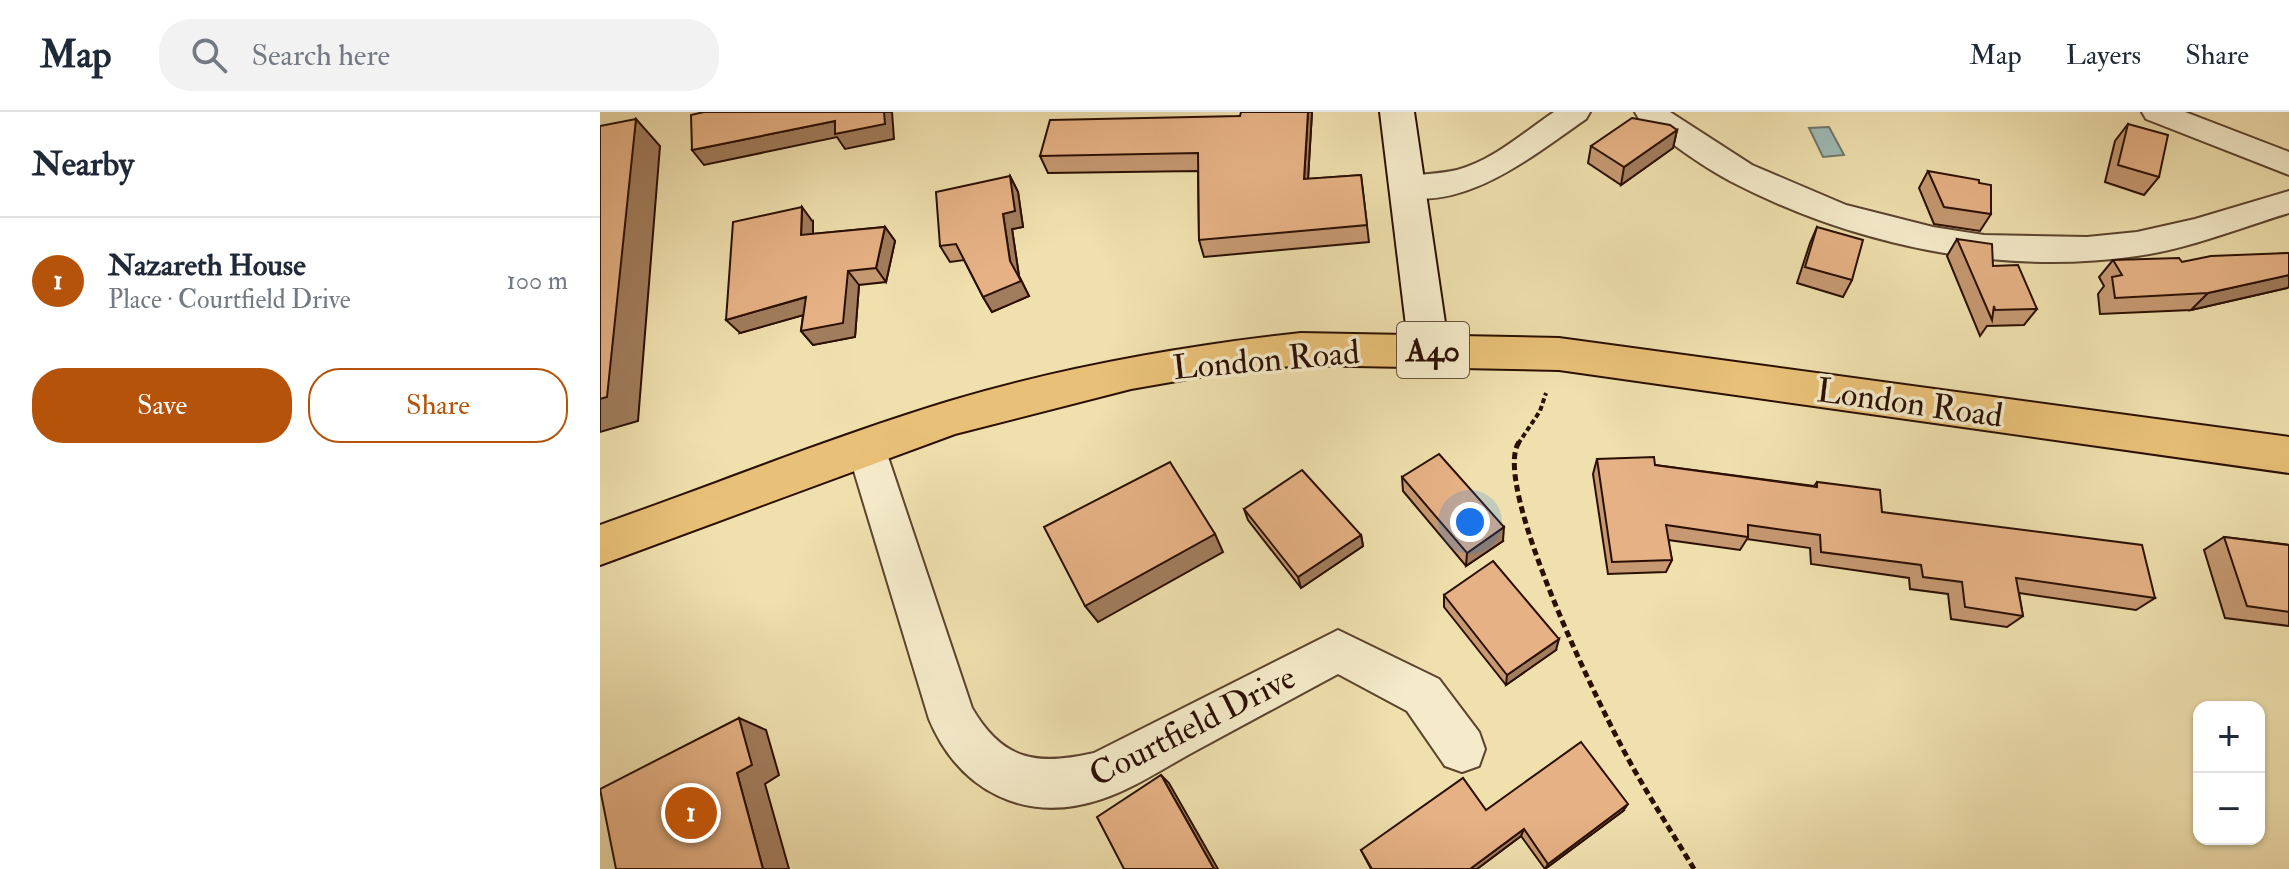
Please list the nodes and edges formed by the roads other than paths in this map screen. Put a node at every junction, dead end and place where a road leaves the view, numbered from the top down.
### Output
1 (1397, 112) edge
2 (1575, 112) edge
3 (1650, 112) edge
4 (2157, 112) edge
5 (2289, 164) edge
6 (1407, 187) junction
7 (2289, 202) edge
8 (1429, 350) junction
9 (866, 448) junction
10 (2289, 455) edge
11 (600, 545) edge
12 (1462, 749) dead end

1 - 6 street
2 - 6 street
3 - 7 street
4 - 5 street
6 - 8 street
8 - 9 highway, London Road / A40
8 - 10 highway, London Road / A40
9 - 11 highway, London Road / A40
9 - 12 street, Courtfield Drive

